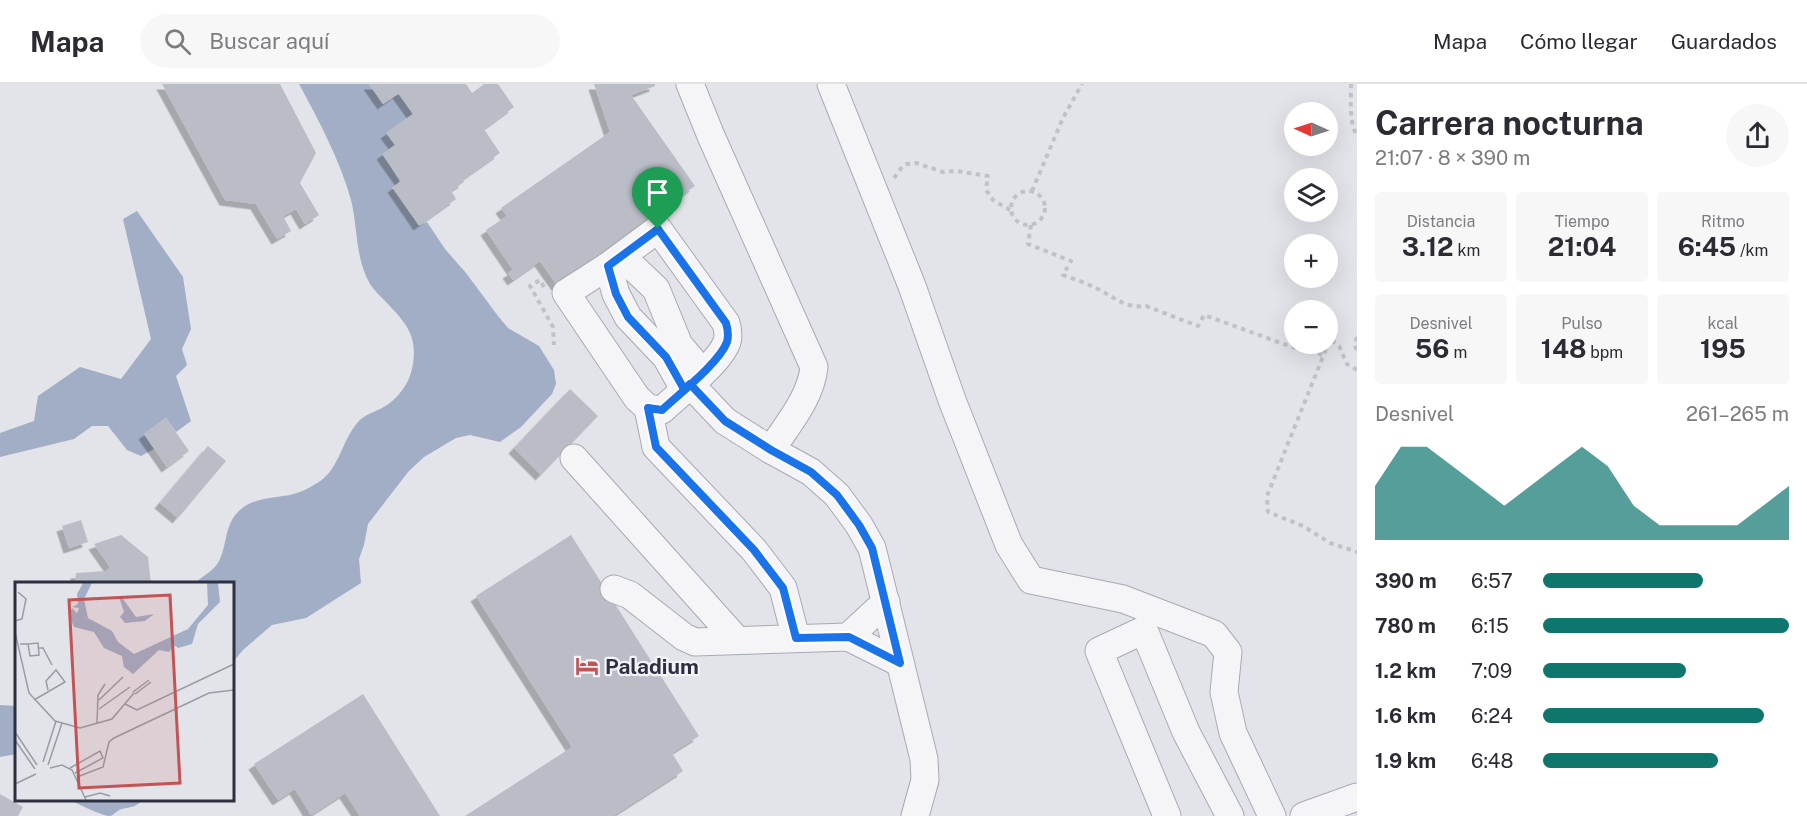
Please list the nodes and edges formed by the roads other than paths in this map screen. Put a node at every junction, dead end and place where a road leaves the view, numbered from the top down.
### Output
1 (690, 84) edge
2 (831, 84) edge
3 (614, 262) junction
4 (692, 382) junction
5 (648, 408) junction
6 (771, 450) junction
7 (574, 458) dead end
8 (614, 589) dead end
9 (886, 602) junction
10 (849, 637) junction
11 (796, 638) junction
12 (737, 640) junction
13 (900, 663) junction
14 (1357, 797) edge
15 (915, 816) edge
16 (1167, 816) edge
17 (1230, 816) edge
18 (1272, 816) edge
19 (1304, 816) edge

1 - 6 lane
2 - 18 lane
3 - 4 lane
3 - 4 lane
3 - 4 lane
3 - 5 lane
4 - 5 lane
4 - 6 lane
5 - 11 lane
6 - 9 lane
7 - 12 lane
8 - 12 lane
9 - 10 lane
9 - 13 lane
10 - 11 lane
10 - 13 lane
11 - 12 lane
13 - 15 lane
14 - 19 lane
16 - 17 lane

